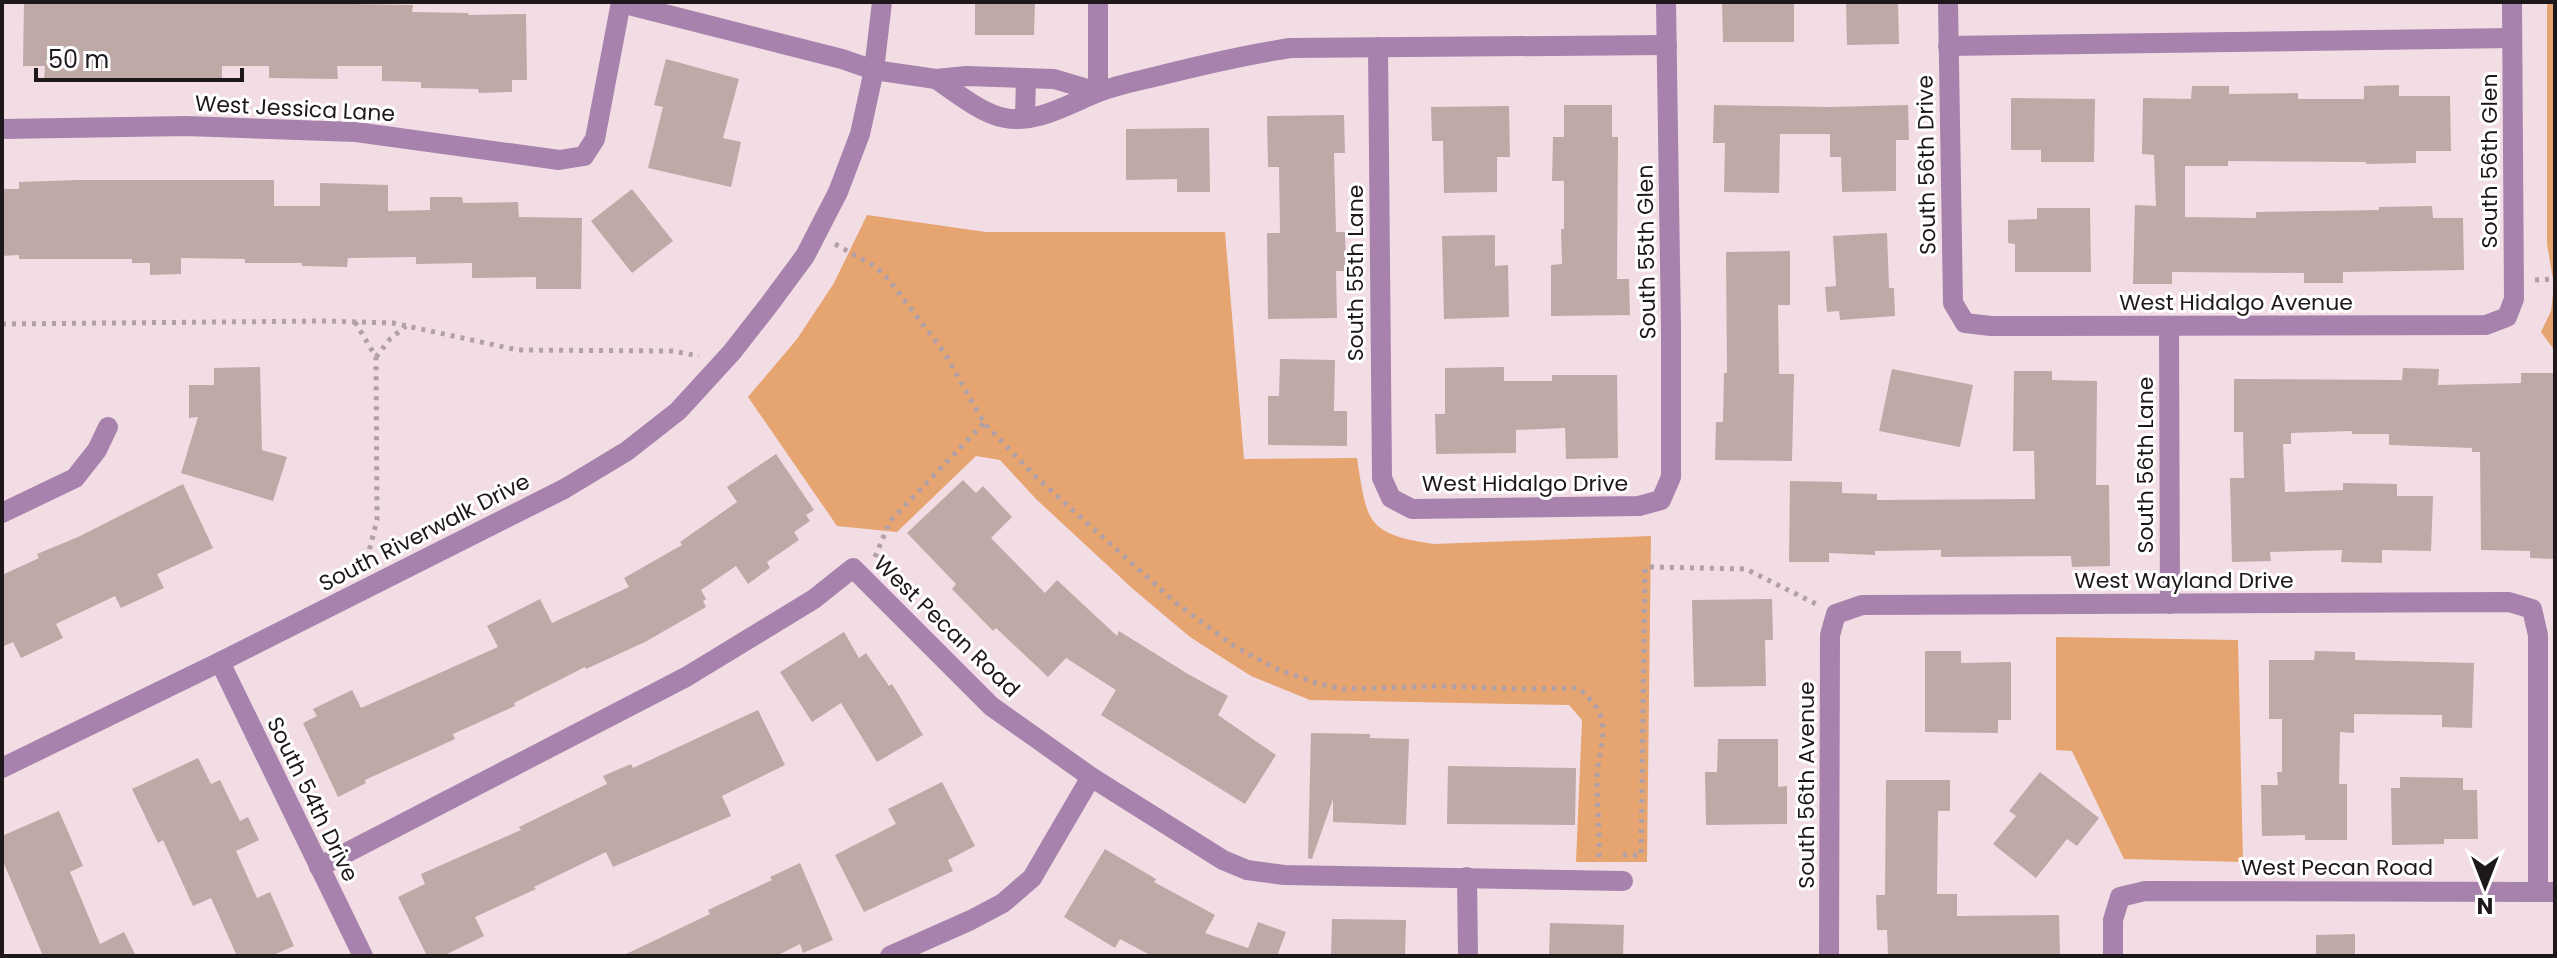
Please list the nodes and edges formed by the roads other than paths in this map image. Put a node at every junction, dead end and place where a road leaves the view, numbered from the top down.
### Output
1 (621, 2) edge
2 (882, 2) edge
3 (1098, 2) edge
4 (1666, 2) edge
5 (1948, 2) edge
6 (2512, 2) edge
7 (2512, 38) junction
8 (1667, 45) junction
9 (1948, 46) junction
10 (1378, 47) junction
11 (874, 70) junction
12 (1026, 78) junction
13 (936, 79) junction
14 (1098, 92) junction
15 (1025, 118) junction
16 (2, 129) edge
17 (2507, 317) joint
18 (1965, 323) joint
19 (2169, 326) junction
20 (108, 427) dead end
21 (1391, 498) joint
22 (1661, 500) joint
23 (2, 513) edge
24 (2170, 604) junction
25 (1836, 614) joint
26 (220, 662) junction
27 (2, 768) edge
28 (1091, 777) junction
29 (319, 867) junction
30 (1467, 877) junction
31 (1623, 881) dead end
32 (2546, 892) edge
33 (363, 956) edge
34 (890, 956) edge
35 (1468, 956) edge
36 (1829, 956) edge
37 (2113, 956) edge

1 - 11 street
1 - 16 street, West Jessica Lane
2 - 11 street, South Riverwalk Drive
3 - 14 street
4 - 8 street, South 55th Glen
5 - 9 street, South 56th Drive
6 - 7 street, South 56th Glen
7 - 9 street
7 - 17 street, South 56th Glen
8 - 10 street
8 - 22 street, South 55th Glen
9 - 18 street, South 56th Drive
10 - 14 street
10 - 21 street, South 55th Lane
11 - 13 street
11 - 26 street, South Riverwalk Drive
12 - 13 street
12 - 14 street
12 - 15 street
13 - 15 street
14 - 15 street
17 - 19 street, West Hidalgo Avenue
18 - 19 street, West Hidalgo Avenue
19 - 24 street, South 56th Lane
20 - 23 street
21 - 22 street, West Hidalgo Drive
24 - 25 street, West Wayland Drive
24 - 32 street, West Wayland Drive
25 - 36 street, South 56th Avenue
26 - 27 street, South Riverwalk Drive
26 - 29 street, South 54th Drive
28 - 29 street, West Pecan Road
28 - 30 street, West Pecan Road
28 - 34 street
29 - 33 street, South 54th Drive
30 - 31 street, West Pecan Road
30 - 35 street
32 - 37 street, West Pecan Road

